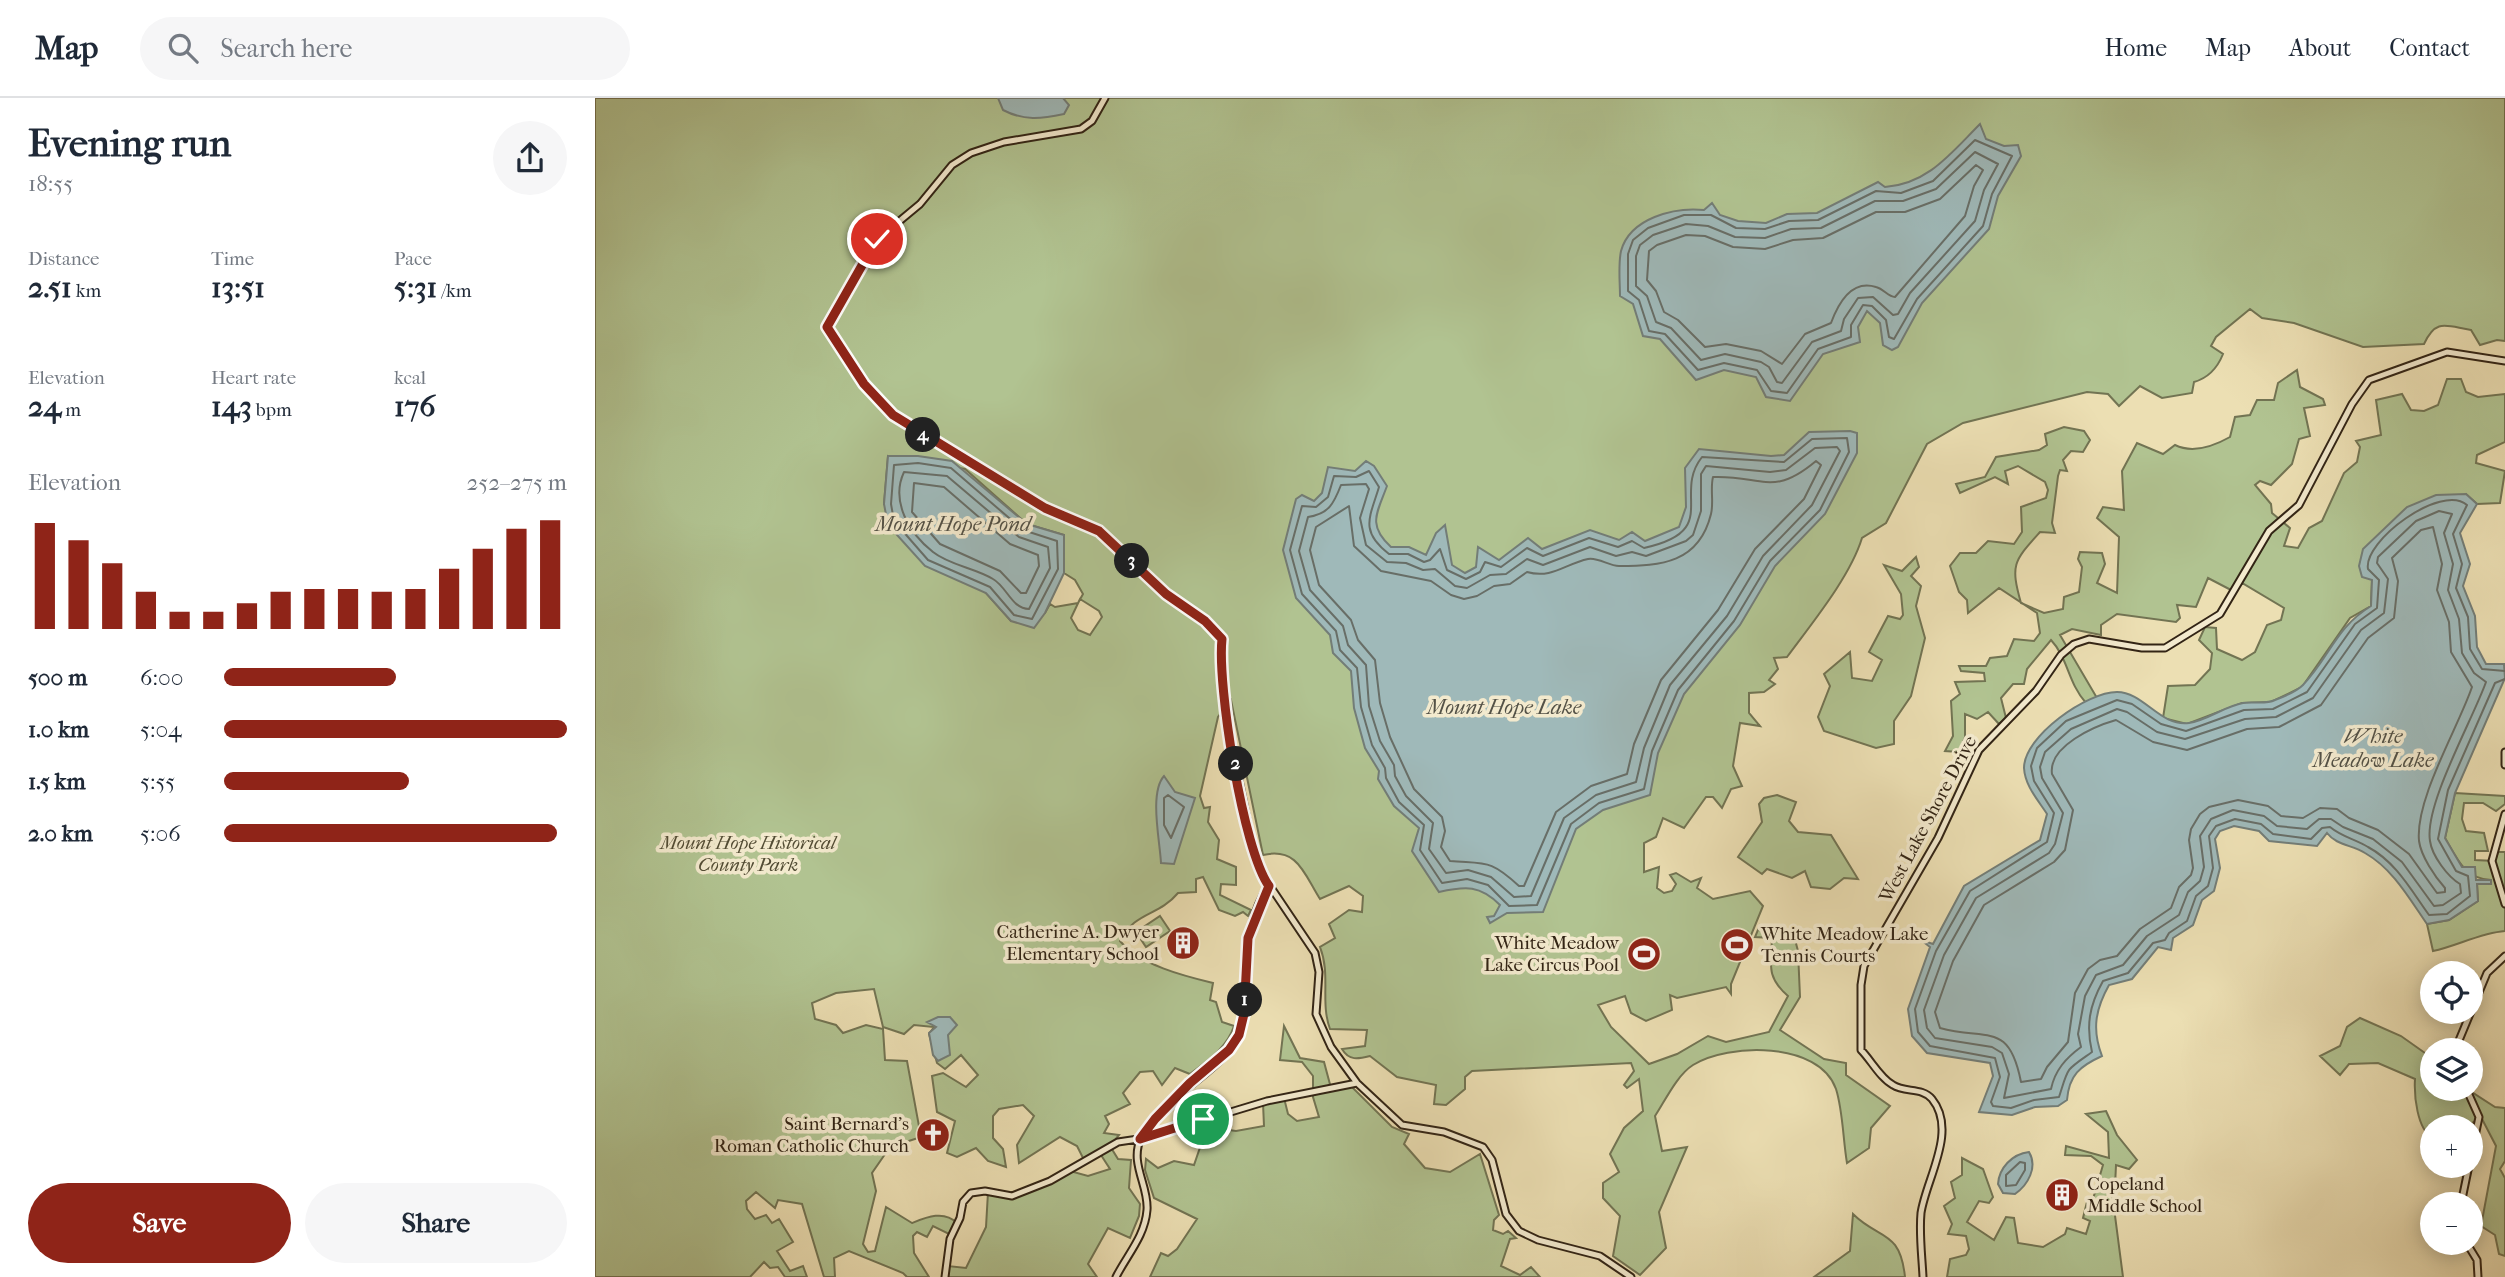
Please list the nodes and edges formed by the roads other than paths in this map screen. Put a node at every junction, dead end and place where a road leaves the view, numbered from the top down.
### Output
1 (1105, 98) edge
2 (2505, 360) edge
3 (2505, 752) edge
4 (2505, 765) edge
5 (2505, 814) edge
6 (1269, 886) junction
7 (2505, 904) edge
8 (2505, 956) edge
9 (2460, 1038) edge
10 (1357, 1083) junction
11 (2472, 1101) edge
12 (1140, 1139) junction
13 (2464, 1192) edge
14 (2474, 1255) edge
15 (945, 1277) edge
16 (1116, 1277) edge
17 (1631, 1277) edge
18 (1923, 1277) edge
19 (2478, 1277) edge

1 - 6 street
2 - 18 street, West Lake Shore Drive
3 - 4 street
5 - 7 street
6 - 10 street
6 - 12 street
8 - 9 street
10 - 12 street
10 - 17 street
11 - 13 street
12 - 15 street
12 - 16 street
14 - 19 street

